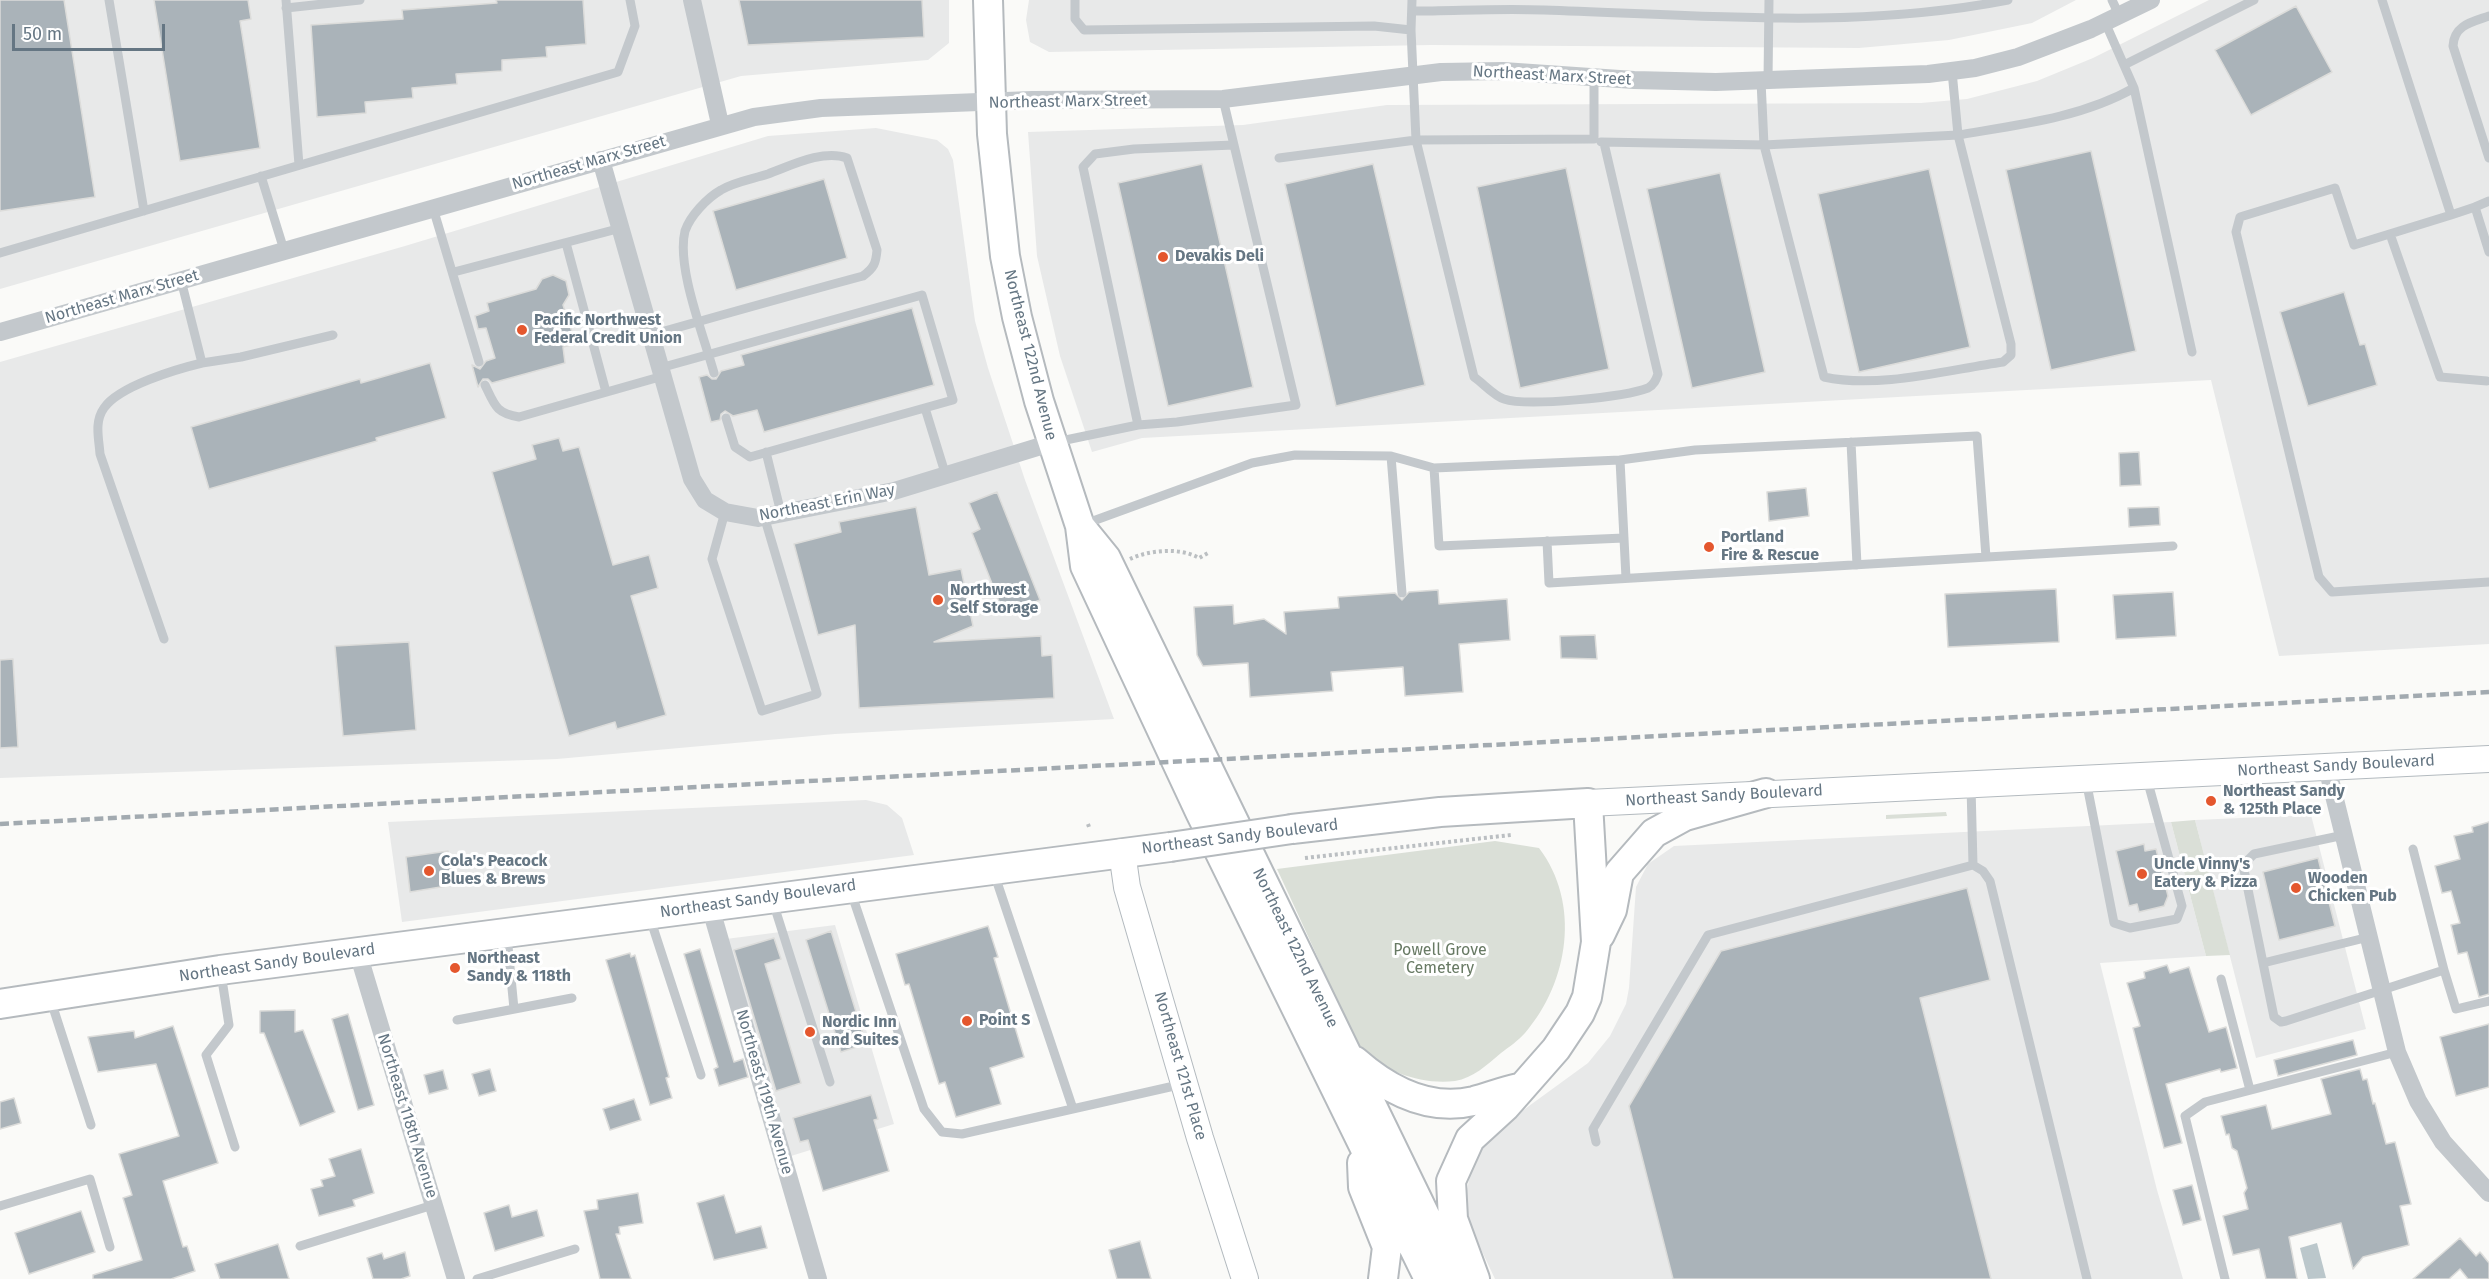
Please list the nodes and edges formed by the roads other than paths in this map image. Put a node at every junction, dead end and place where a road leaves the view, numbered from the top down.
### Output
1 (109, 0) edge
2 (360, 0) edge
3 (630, 0) edge
4 (692, 0) edge
5 (988, 0) edge
6 (1075, 0) edge
7 (1412, 0) edge
8 (1769, 0) edge
9 (2008, 0) edge
10 (2151, 0) edge
11 (2254, 0) edge
12 (2382, 0) edge
13 (286, 4) edge
14 (1412, 11) junction
15 (2112, 13) edge
16 (2489, 16) edge
17 (1769, 19) junction
18 (1411, 30) junction
19 (2124, 65) junction
20 (1952, 71) junction
21 (1413, 74) junction
22 (1594, 77) junction
23 (1765, 80) junction
24 (2134, 88) junction
25 (1222, 99) junction
26 (990, 102) junction
27 (720, 124) junction
28 (1958, 135) junction
29 (1593, 139) junction
30 (1416, 140) junction
31 (1604, 143) junction
32 (1234, 145) junction
33 (1764, 145) junction
34 (1279, 158) dead end
35 (2489, 158) edge
36 (601, 160) junction
37 (299, 165) junction
38 (261, 176) junction
39 (2489, 201) edge
40 (2475, 207) junction
41 (433, 208) junction
42 (144, 211) junction
43 (2451, 215) junction
44 (621, 228) junction
45 (2390, 234) junction
46 (566, 243) junction
47 (284, 250) junction
48 (2489, 252) edge
49 (0, 253) edge
50 (454, 272) junction
51 (181, 280) junction
52 (698, 322) junction
53 (0, 332) edge
54 (333, 334) dead end
55 (651, 335) junction
56 (2192, 352) dead end
57 (709, 356) junction
58 (479, 362) dead end
59 (202, 363) junction
60 (661, 372) junction
61 (714, 373) dead end
62 (2488, 383) edge
63 (485, 385) dead end
64 (606, 392) junction
65 (925, 408) junction
66 (726, 418) dead end
67 (1138, 425) junction
68 (1851, 442) junction
69 (1051, 443) junction
70 (766, 452) junction
71 (1390, 456) junction
72 (1620, 460) junction
73 (1434, 468) junction
74 (946, 476) junction
75 (725, 512) junction
76 (773, 515) junction
77 (1080, 526) junction
78 (1624, 538) junction
79 (1547, 541) junction
80 (2173, 546) dead end
81 (1986, 557) junction
82 (1857, 565) junction
83 (1626, 578) junction
84 (2489, 582) edge
85 (1402, 593) dead end
86 (164, 639) dead end
87 (2489, 759) edge
88 (2327, 767) junction
89 (2146, 776) junction
90 (2085, 778) junction
91 (1971, 783) junction
92 (1766, 793) junction
93 (1588, 803) junction
94 (2344, 835) junction
95 (2413, 849) dead end
96 (1122, 852) junction
97 (1973, 865) junction
98 (993, 868) junction
99 (849, 887) junction
100 (772, 897) junction
101 (710, 906) junction
102 (648, 913) junction
103 (507, 932) junction
104 (2369, 937) junction
105 (1596, 942) junction
106 (358, 953) junction
107 (2263, 963) junction
108 (220, 970) junction
109 (2444, 970) junction
110 (2221, 979) dead end
111 (2382, 990) junction
112 (50, 996) junction
113 (572, 998) dead end
114 (2489, 1001) edge
115 (0, 1004) edge
116 (514, 1009) junction
117 (457, 1020) dead end
118 (1346, 1052) junction
119 (2397, 1052) junction
120 (701, 1075) dead end
121 (830, 1082) dead end
122 (1185, 1084) junction
123 (1519, 1088) junction
124 (2250, 1090) junction
125 (1073, 1109) junction
126 (91, 1125) dead end
127 (1362, 1140) junction
128 (1596, 1142) dead end
129 (236, 1147) dead end
130 (2489, 1193) edge
131 (433, 1205) junction
132 (0, 1206) edge
133 (300, 1246) dead end
134 (110, 1247) dead end
135 (575, 1249) dead end
136 (456, 1279) edge
137 (477, 1279) edge
138 (818, 1279) edge
139 (1245, 1279) edge
140 (1383, 1279) edge
141 (1429, 1279) edge
142 (1456, 1279) edge
143 (1475, 1279) edge
144 (2087, 1279) edge
145 (2225, 1279) edge

1 - 42 lane
2 - 13 lane
3 - 37 lane
4 - 27 street
5 - 26 main road, Northeast 122nd Avenue
6 - 18 lane
7 - 14 lane
8 - 17 lane
9 - 17 lane
10 - 15 street, Northeast Marx Street
11 - 19 lane
12 - 43 lane
13 - 37 lane
14 - 17 lane
14 - 18 lane
15 - 19 lane
15 - 20 street, Northeast Marx Street
16 - 35 lane
17 - 23 lane
18 - 21 lane
19 - 24 lane
20 - 23 street, Northeast Marx Street
20 - 28 lane
21 - 22 street, Northeast Marx Street
21 - 25 street, Northeast Marx Street
21 - 30 lane
22 - 23 street, Northeast Marx Street
22 - 29 lane
23 - 33 lane
24 - 28 lane
24 - 56 lane
25 - 26 street, Northeast Marx Street
25 - 32 lane
26 - 27 street, Northeast Marx Street
26 - 69 main road, Northeast 122nd Avenue
27 - 36 street, Northeast Marx Street
28 - 33 lane
28 - 33 lane
29 - 30 lane
29 - 31 lane
30 - 31 lane
30 - 34 lane
31 - 33 lane
32 - 67 lane
32 - 67 lane
36 - 41 street, Northeast Marx Street
36 - 44 street
37 - 38 lane
38 - 42 lane
38 - 47 lane
39 - 40 lane
40 - 43 lane
40 - 48 lane
41 - 47 street, Northeast Marx Street
41 - 50 lane
42 - 49 lane
43 - 45 lane
44 - 46 lane
44 - 55 street
45 - 62 lane
45 - 84 lane
46 - 50 lane
46 - 64 lane
47 - 51 street, Northeast Marx Street
50 - 58 lane
51 - 53 street, Northeast Marx Street
51 - 59 lane
52 - 52 lane
52 - 55 lane
52 - 57 lane
54 - 59 lane
55 - 60 street
57 - 60 lane
57 - 61 lane
57 - 65 lane
59 - 86 lane
60 - 64 lane
60 - 75 street
63 - 64 lane
65 - 70 lane
65 - 74 lane
66 - 70 lane
67 - 69 lane
68 - 72 lane
68 - 81 lane
68 - 82 lane
69 - 74 street, Northeast Erin Way
69 - 77 main road, Northeast 122nd Avenue
70 - 76 lane
71 - 73 lane
71 - 77 lane
71 - 85 lane
72 - 73 lane
72 - 78 lane
73 - 79 lane
74 - 76 street, Northeast Erin Way
75 - 76 street, Northeast Erin Way
75 - 76 lane
77 - 118 main road, Northeast 122nd Avenue
77 - 127 main road, Northeast 122nd Avenue
78 - 79 lane
78 - 83 lane
79 - 83 lane
80 - 81 lane
81 - 82 lane
82 - 83 lane
87 - 88 main road, Northeast Sandy Boulevard
88 - 89 main road, Northeast Sandy Boulevard
88 - 94 street
89 - 90 main road, Northeast Sandy Boulevard
89 - 90 lane
90 - 91 main road, Northeast Sandy Boulevard
91 - 92 main road, Northeast Sandy Boulevard
91 - 97 lane
92 - 93 main road, Northeast Sandy Boulevard
92 - 105 main road
93 - 96 main road, Northeast Sandy Boulevard, bridge
93 - 105 main road
94 - 104 street
94 - 107 lane
95 - 109 lane
96 - 98 main road, Northeast Sandy Boulevard
96 - 122 main road, Northeast 121st Place
97 - 128 lane
97 - 144 lane
98 - 99 main road, Northeast Sandy Boulevard
98 - 125 lane
99 - 100 main road, Northeast Sandy Boulevard
99 - 125 lane
100 - 101 main road, Northeast Sandy Boulevard
100 - 121 lane
101 - 102 main road, Northeast Sandy Boulevard
101 - 138 street, Northeast 119th Avenue
102 - 103 main road, Northeast Sandy Boulevard
102 - 120 lane
103 - 106 main road, Northeast Sandy Boulevard
103 - 116 lane
104 - 107 lane
104 - 111 street
105 - 123 main road
106 - 108 main road, Northeast Sandy Boulevard
106 - 131 street, Northeast 118th Avenue
107 - 111 lane
108 - 112 main road, Northeast Sandy Boulevard
108 - 129 lane
109 - 111 lane
109 - 114 lane
110 - 124 lane
111 - 119 street
112 - 115 main road, Northeast Sandy Boulevard
112 - 126 lane
113 - 116 lane
116 - 117 lane
118 - 123 main road
118 - 142 main road, Northeast 122nd Avenue
119 - 124 lane
119 - 130 street
122 - 125 lane
122 - 139 main road, Northeast 121st Place
123 - 143 main road
124 - 145 lane
127 - 140 main road
127 - 141 main road, Northeast 122nd Avenue
131 - 133 lane
131 - 136 street, Northeast 118th Avenue
132 - 134 lane
135 - 137 lane

